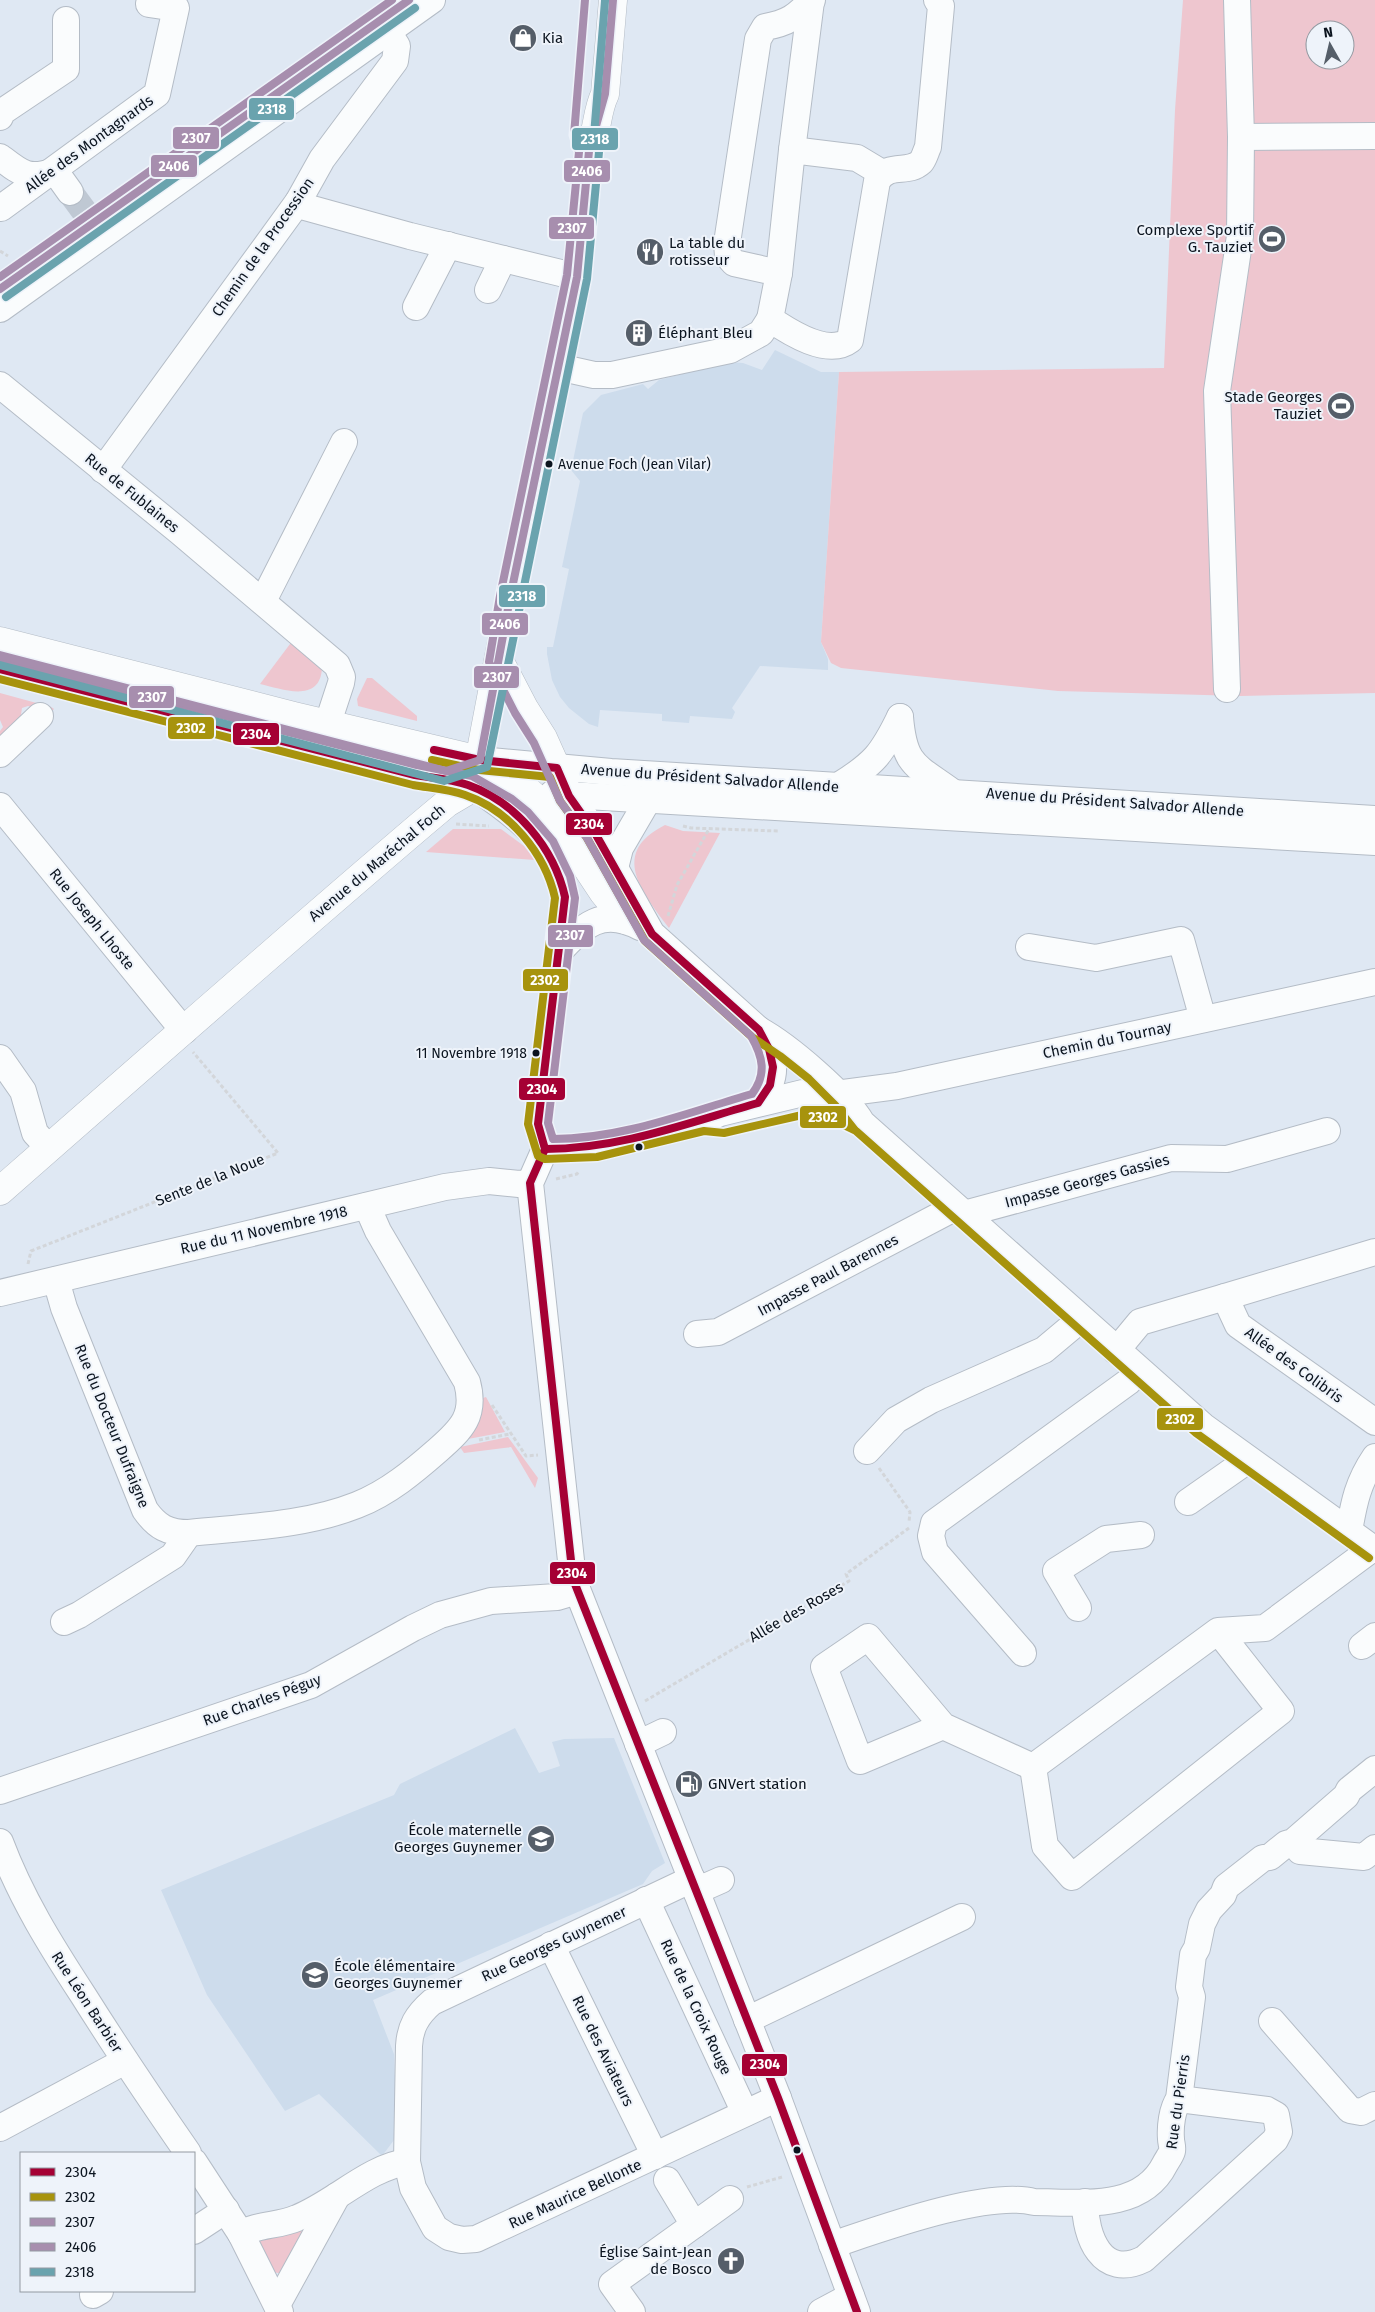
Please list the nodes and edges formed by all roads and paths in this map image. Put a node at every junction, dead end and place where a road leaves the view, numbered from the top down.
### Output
1 (409, 0) edge
2 (432, 0) edge
3 (595, 0) edge
4 (613, 0) edge
5 (811, 0) edge
6 (937, 0) edge
7 (1236, 0) edge
8 (149, 4) dead end
9 (66, 20) dead end
10 (385, 26) junction
11 (0, 117) edge
12 (1375, 136) edge
13 (1241, 137) junction
14 (792, 150) junction
15 (589, 151) junction
16 (0, 157) edge
17 (55, 171) junction
18 (882, 173) junction
19 (298, 202) junction
20 (1, 208) edge
21 (83, 209) junction
22 (448, 245) junction
23 (503, 259) junction
24 (779, 272) junction
25 (577, 277) junction
26 (0, 289) edge
27 (488, 290) dead end
28 (416, 307) dead end
29 (0, 309) edge
30 (765, 326) junction
31 (558, 367) junction
32 (0, 385) edge
33 (344, 442) dead end
34 (103, 470) junction
35 (263, 601) junction
36 (0, 641) edge
37 (0, 655) edge
38 (499, 660) junction
39 (0, 670) edge
40 (1227, 689) dead end
41 (40, 716) dead end
42 (323, 738) junction
43 (0, 754) edge
44 (480, 760) junction
45 (557, 768) junction
46 (838, 786) junction
47 (474, 787) junction
48 (529, 792) junction
49 (952, 792) junction
50 (569, 796) junction
51 (648, 800) junction
52 (0, 806) edge
53 (1375, 819) edge
54 (456, 824) dead end
55 (712, 824) dead end
56 (498, 826) dead end
57 (1375, 842) edge
58 (615, 868) junction
59 (626, 920) junction
60 (660, 926) junction
61 (1029, 947) dead end
62 (558, 953) junction
63 (1375, 982) edge
64 (1203, 1019) junction
65 (759, 1030) junction
66 (188, 1041) junction
67 (0, 1058) edge
68 (839, 1094) junction
69 (758, 1103) junction
70 (703, 1121) junction
71 (862, 1123) junction
72 (1327, 1131) dead end
73 (49, 1148) junction
74 (545, 1149) junction
75 (530, 1183) junction
76 (0, 1192) edge
77 (367, 1206) junction
78 (960, 1210) junction
79 (1375, 1252) edge
80 (28, 1265) dead end
81 (56, 1280) junction
82 (0, 1293) edge
83 (1225, 1297) junction
84 (1081, 1319) junction
85 (697, 1334) dead end
86 (1116, 1351) junction
87 (1139, 1371) junction
88 (490, 1402) dead end
89 (1375, 1422) edge
90 (510, 1434) junction
91 (471, 1441) dead end
92 (866, 1451) joint
93 (540, 1454) dead end
94 (1375, 1457) edge
95 (1248, 1460) junction
96 (1188, 1502) dead end
97 (1349, 1531) junction
98 (189, 1533) junction
99 (1141, 1535) dead end
100 (1374, 1549) edge
101 (577, 1591) junction
102 (1078, 1608) dead end
103 (64, 1622) dead end
104 (1218, 1631) junction
105 (1023, 1653) dead end
106 (642, 1702) dead end
107 (943, 1726) junction
108 (663, 1732) dead end
109 (638, 1744) junction
110 (1033, 1767) junction
111 (1375, 1769) edge
112 (0, 1791) edge
113 (0, 1842) edge
114 (1293, 1842) junction
115 (1375, 1848) edge
116 (721, 1880) dead end
117 (694, 1885) junction
118 (646, 1900) junction
119 (962, 1917) dead end
120 (551, 1945) junction
121 (747, 2020) junction
122 (1272, 2021) dead end
123 (125, 2061) junction
124 (778, 2098) junction
125 (1179, 2099) junction
126 (1375, 2105) edge
127 (745, 2113) junction
128 (0, 2128) edge
129 (187, 2152) edge
130 (655, 2156) junction
131 (408, 2162) junction
132 (195, 2164) edge
133 (782, 2177) dead end
134 (667, 2180) dead end
135 (740, 2192) joint
136 (338, 2195) junction
137 (1085, 2202) junction
138 (226, 2210) junction
139 (694, 2225) junction
140 (195, 2229) edge
141 (240, 2234) junction
142 (832, 2245) junction
143 (854, 2304) edge
144 (278, 2308) edge
145 (632, 2312) edge
146 (821, 2312) edge

1 - 10 main road
2 - 10 street
3 - 15 main road
4 - 15 main road
5 - 14 street
5 - 24 street
6 - 18 street
7 - 13 street
8 - 17 street, Allée des Montagnards
9 - 11 street
10 - 19 street, Chemin de la Procession
10 - 21 main road
10 - 29 street
12 - 13 street
13 - 40 street
14 - 18 street
14 - 24 street
15 - 25 main road
16 - 17 street
17 - 20 street, Allée des Montagnards
17 - 21 street
18 - 30 street
19 - 22 street
19 - 34 street, Chemin de la Procession
21 - 26 main road
22 - 23 street
22 - 28 street
23 - 25 street
23 - 27 street
24 - 30 street
25 - 31 main road
30 - 31 street
31 - 38 main road
32 - 34 street, Rue de Fublaines
33 - 35 street
34 - 35 street, Rue de Fublaines
35 - 42 street, Rue de Fublaines
36 - 42 main road, Avenue du Président Salvador Allende
37 - 42 main road
38 - 44 main road
38 - 45 main road
39 - 42 main road, Avenue du Président Salvador Allende
41 - 43 street
42 - 44 main road, Avenue du Président Salvador Allende
42 - 47 main road, Avenue du Président Salvador Allende
44 - 45 street, Avenue du Président Salvador Allende
44 - 47 main road
44 - 48 main road
45 - 46 street, Avenue du Président Salvador Allende
45 - 50 main road
46 - 49 street, Avenue du Président Salvador Allende
46 - 49 street
47 - 48 street, Avenue du Président Salvador Allende
47 - 62 street
47 - 66 main road, Avenue du Maréchal Foch
48 - 50 street, Avenue du Président Salvador Allende
48 - 59 main road
49 - 53 street, Avenue du Président Salvador Allende
50 - 51 street, Avenue du Président Salvador Allende
50 - 58 main road
51 - 57 street, Avenue du Président Salvador Allende
51 - 58 street
52 - 66 street, Rue Joseph Lhoste
54 - 56 path
55 - 60 path
58 - 60 street
59 - 60 street
59 - 62 street
60 - 65 street
61 - 64 street
62 - 74 street
63 - 64 street, Chemin du Tournay
64 - 68 street, Chemin du Tournay
65 - 68 street
65 - 69 street
66 - 73 main road, Avenue du Maréchal Foch
66 - 80 path, Sente de la Noue
67 - 73 street
68 - 69 street, Chemin du Tournay
68 - 71 street
69 - 70 street, Chemin du Tournay
70 - 71 street
70 - 74 street
71 - 78 street
72 - 78 street, Impasse Georges Gassies
73 - 76 main road, Avenue du Maréchal Foch
74 - 75 street
75 - 77 street, Rue du 11 Novembre 1918
75 - 101 street
77 - 81 street, Rue du 11 Novembre 1918
77 - 98 street, Rue du Docteur Dufraigne
78 - 84 street
78 - 85 street, Impasse Paul Barennes
79 - 83 street
81 - 82 street, Rue du 11 Novembre 1918
81 - 98 street, Rue du Docteur Dufraigne
83 - 86 street
83 - 89 street, Allée des Colibris
84 - 86 street
84 - 92 street
86 - 87 street
87 - 95 street
87 - 105 street
88 - 90 path
90 - 91 path
90 - 93 path
92 - 106 path, Allée des Roses
94 - 97 street
95 - 96 street
95 - 97 street
97 - 100 street
98 - 103 street
99 - 102 street
100 - 104 street
101 - 109 street
101 - 112 street, Rue Charles Péguy
104 - 110 street
104 - 110 street
107 - 107 street
107 - 110 street
108 - 109 street
109 - 117 street
111 - 114 street, Rue du Pierris
113 - 123 street, Rue Léon Barbier
114 - 115 street
114 - 125 street, Rue du Pierris
116 - 117 street, Rue Georges Guynemer
117 - 118 street, Rue Georges Guynemer
117 - 121 street
118 - 120 street, Rue Georges Guynemer
118 - 127 street, Rue de la Croix Rouge
119 - 121 street
120 - 130 street, Rue des Aviateurs
120 - 131 street, Rue Georges Guynemer
121 - 124 street
122 - 126 street
123 - 128 street
123 - 129 street, Rue Léon Barbier
124 - 127 street, Rue Maurice Bellonte
124 - 142 street
125 - 137 street, Rue du Pierris
125 - 137 street
127 - 130 street, Rue Maurice Bellonte
130 - 131 street, Rue Maurice Bellonte
131 - 136 street
132 - 138 street
133 - 135 path
134 - 139 street
135 - 139 street
136 - 141 street
136 - 144 street
137 - 142 street, Rue du Pierris
138 - 140 street
138 - 141 street
139 - 145 street
141 - 144 street
142 - 143 street
143 - 146 street

